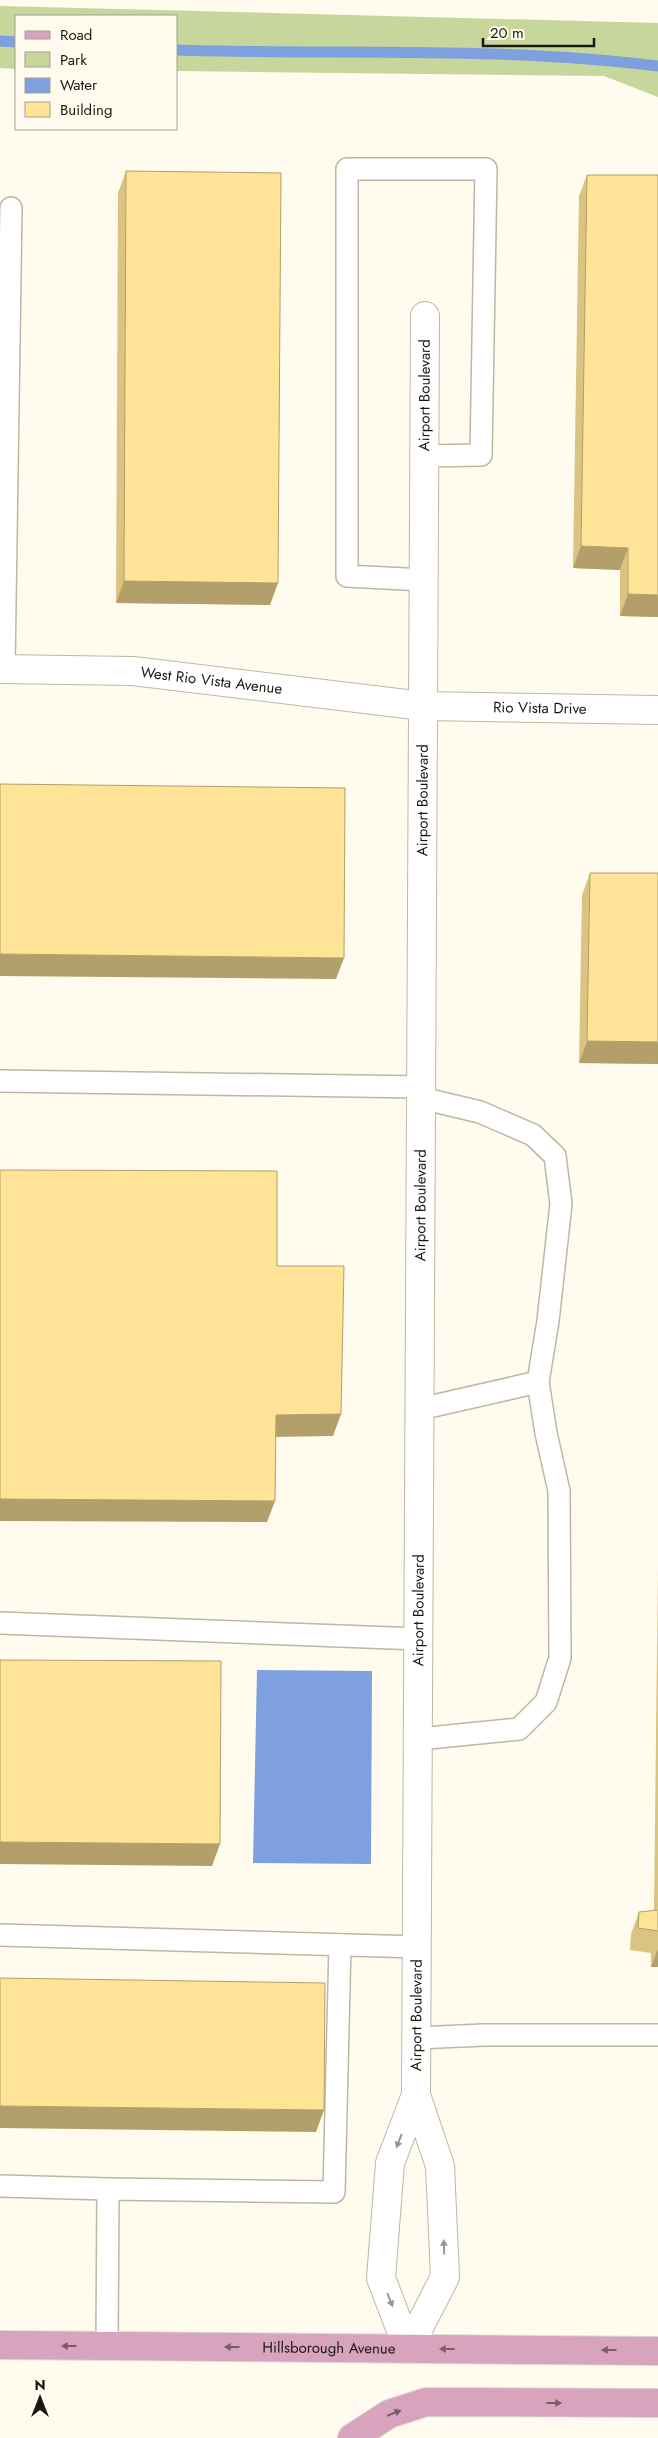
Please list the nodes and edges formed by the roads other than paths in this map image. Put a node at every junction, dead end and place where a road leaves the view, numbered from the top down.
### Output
1 (11, 208) dead end
2 (425, 316) dead end
3 (424, 456) junction
4 (424, 580) junction
5 (2, 669) edge
6 (423, 706) junction
7 (658, 710) edge
8 (0, 1081) edge
9 (421, 1092) junction
10 (538, 1382) junction
11 (420, 1408) junction
12 (0, 1623) edge
13 (419, 1639) junction
14 (419, 1738) junction
15 (0, 1935) edge
16 (340, 1945) junction
17 (418, 1947) junction
18 (658, 2035) edge
19 (417, 2038) junction
20 (416, 2095) junction
21 (0, 2186) edge
22 (108, 2188) junction
23 (0, 2345) edge
24 (107, 2346) junction
25 (408, 2349) junction
26 (658, 2351) edge
27 (658, 2404) edge
28 (352, 2438) edge

1 - 5 lane
2 - 3 street, Airport Boulevard
3 - 4 street, Airport Boulevard
3 - 4 lane
4 - 6 street, Airport Boulevard
5 - 6 street, West Rio Vista Avenue
6 - 7 street, Rio Vista Drive
6 - 9 street, Airport Boulevard
8 - 9 lane
9 - 10 lane
9 - 11 street, Airport Boulevard
10 - 11 lane
10 - 14 lane
11 - 13 street, Airport Boulevard
12 - 13 lane
13 - 14 street, Airport Boulevard
14 - 17 street, Airport Boulevard
15 - 16 lane
16 - 17 lane
16 - 22 lane
17 - 19 street, Airport Boulevard
18 - 19 lane
19 - 20 street, Airport Boulevard
20 -> 25 street, Airport Boulevard
25 -> 20 street, Airport Boulevard
21 - 22 lane
22 - 24 lane
24 -> 23 main road, Hillsborough Avenue
25 -> 24 main road, Hillsborough Avenue
26 -> 25 main road, Hillsborough Avenue
28 -> 27 main road

